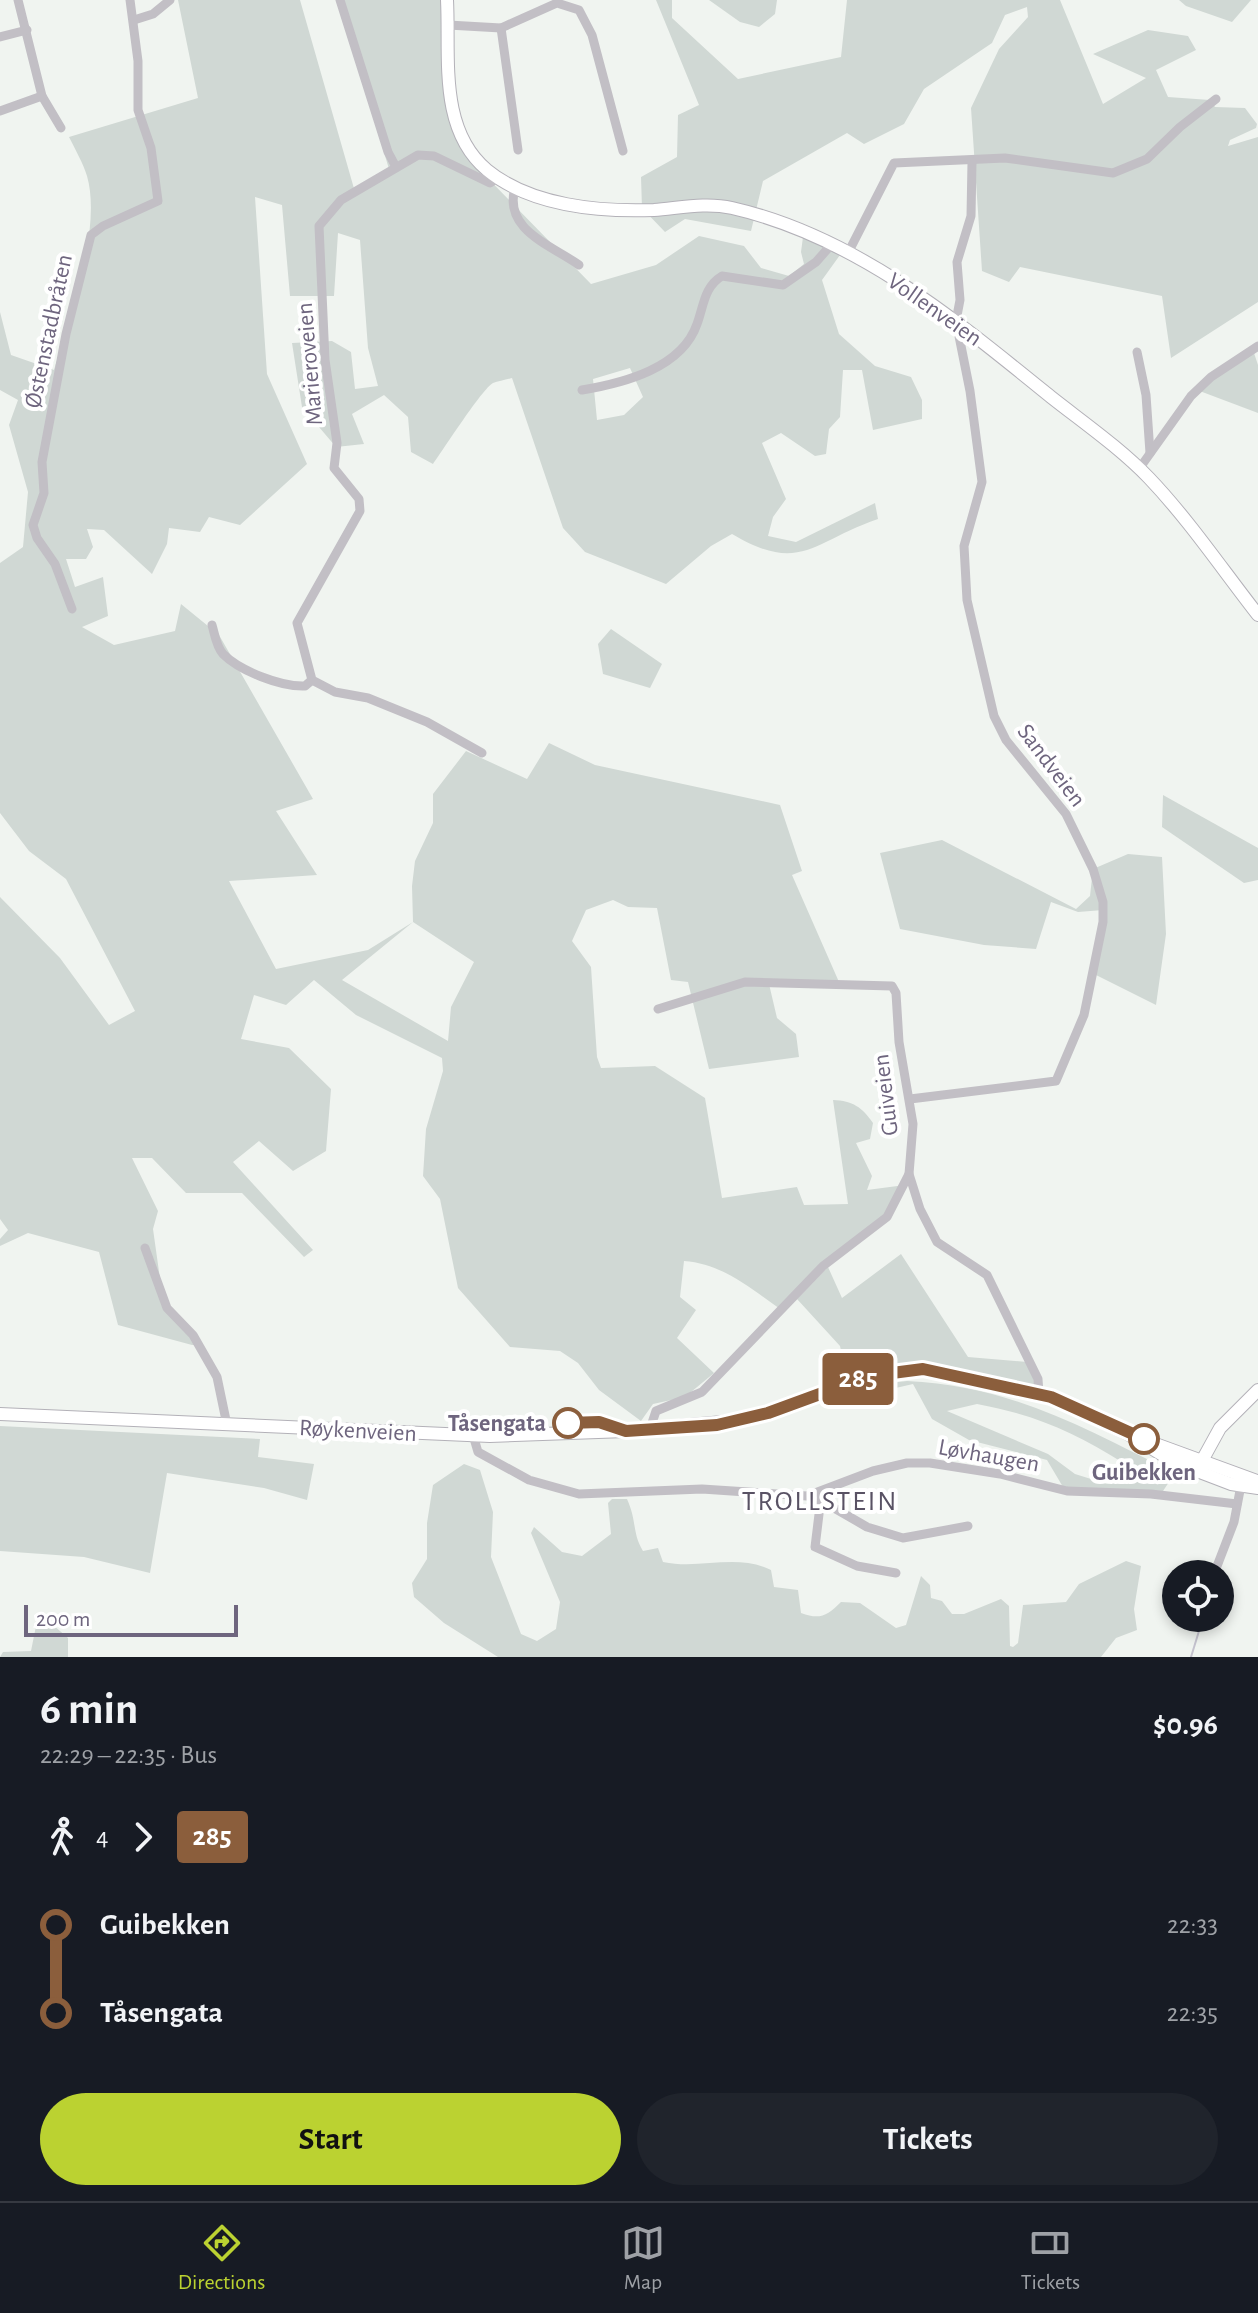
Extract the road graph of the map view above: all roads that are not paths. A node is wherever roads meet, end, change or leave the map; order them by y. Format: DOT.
graph roads {
  1 [pos="18,0"];
  2 [pos="130,0"];
  3 [pos="170,0"];
  4 [pos="340,0"];
  5 [pos="447,0"];
  6 [pos="569,2"];
  7 [pos="134,20"];
  8 [pos="448,25"];
  9 [pos="501,28"];
  10 [pos="27,30"];
  11 [pos="0,37"];
  12 [pos="42,96"];
  13 [pos="1216,99"];
  14 [pos="0,111"];
  15 [pos="61,128"];
  16 [pos="518,150"];
  17 [pos="623,151"];
  18 [pos="972,162"];
  19 [pos="396,167"];
  20 [pos="498,178"];
  21 [pos="515,188"];
  22 [pos="831,245"];
  23 [pos="848,253"];
  24 [pos="579,265"];
  25 [pos="956,321"];
  26 [pos="1258,346"];
  27 [pos="1137,352"];
  28 [pos="582,390"];
  29 [pos="1150,453"];
  30 [pos="1139,469"];
  31 [pos="72,609"];
  32 [pos="1258,615"];
  33 [pos="212,625"];
  34 [pos="312,680"];
  35 [pos="482,753"];
  36 [pos="658,1009"];
  37 [pos="910,1099"];
  38 [pos="909,1174"];
  39 [pos="145,1248"];
  40 [pos="1258,1390"];
  41 [pos="1039,1394"];
  42 [pos="0,1414"];
  43 [pos="227,1425"];
  44 [pos="650,1429"];
  45 [pos="473,1435"];
  46 [pos="1198,1467"];
  47 [pos="1242,1481"];
  48 [pos="1258,1481"];
  49 [pos="1258,1488"];
  50 [pos="821,1497"];
  51 [pos="1237,1504"];
  52 [pos="968,1526"];
  53 [pos="1219,1560"];
  54 [pos="896,1573"];
  1 -- 10 [label="street"];
  2 -- 7 [label="street, Østenstadbråten"];
  3 -- 7 [label="street"];
  4 -- 19 [label="street"];
  5 -- 8 [label="main road, Vollenveien"];
  6 -- 9 [label="street"];
  6 -- 17 [label="street"];
  7 -- 31 [label="street, Østenstadbråten"];
  8 -- 9 [label="street"];
  8 -- 20 [label="main road, Vollenveien"];
  9 -- 16 [label="street"];
  10 -- 11 [label="street"];
  10 -- 12 [label="street"];
  12 -- 14 [label="street"];
  12 -- 15 [label="street"];
  13 -- 18 [label="street"];
  18 -- 23 [label="street"];
  18 -- 25 [label="street"];
  19 -- 20 [label="street, Marieroveien"];
  19 -- 34 [label="street, Marieroveien"];
  20 -- 21 [label="main road, Vollenveien"];
  21 -- 22 [label="main road, Vollenveien"];
  21 -- 24 [label="street"];
  22 -- 23 [label="main road, Vollenveien"];
  22 -- 28 [label="street"];
  23 -- 25 [label="main road, Vollenveien"];
  25 -- 30 [label="main road, Vollenveien"];
  25 -- 37 [label="street, Sandveien"];
  26 -- 29 [label="street"];
  27 -- 29 [label="street"];
  29 -- 30 [label="street"];
  30 -- 32 [label="main road, Vollenveien"];
  33 -- 34 [label="street"];
  34 -- 35 [label="street"];
  36 -- 37 [label="street, Guiveien"];
  37 -- 38 [label="street, Guiveien"];
  38 -- 41 [label="street, Guiveien"];
  38 -- 44 [label="street"];
  39 -- 43 [label="street"];
  40 -- 46 [label="main road"];
  41 -- 44 [label="main road, Røykenveien"];
  41 -- 46 [label="main road, Røykenveien"];
  42 -- 43 [label="main road, Røykenveien"];
  43 -- 45 [label="main road, Røykenveien"];
  44 -- 45 [label="main road, Røykenveien"];
  45 -- 50 [label="street, Løvhaugen"];
  46 -- 47 [label="main road, Røykenveien"];
  47 -- 48 [label="main road, Røykenveien"];
  47 -- 49 [label="main road, Røykenveien"];
  47 -- 51 [label="street"];
  50 -- 51 [label="street, Løvhaugen"];
  50 -- 52 [label="street"];
  50 -- 54 [label="street"];
  51 -- 53 [label="street"];
}
